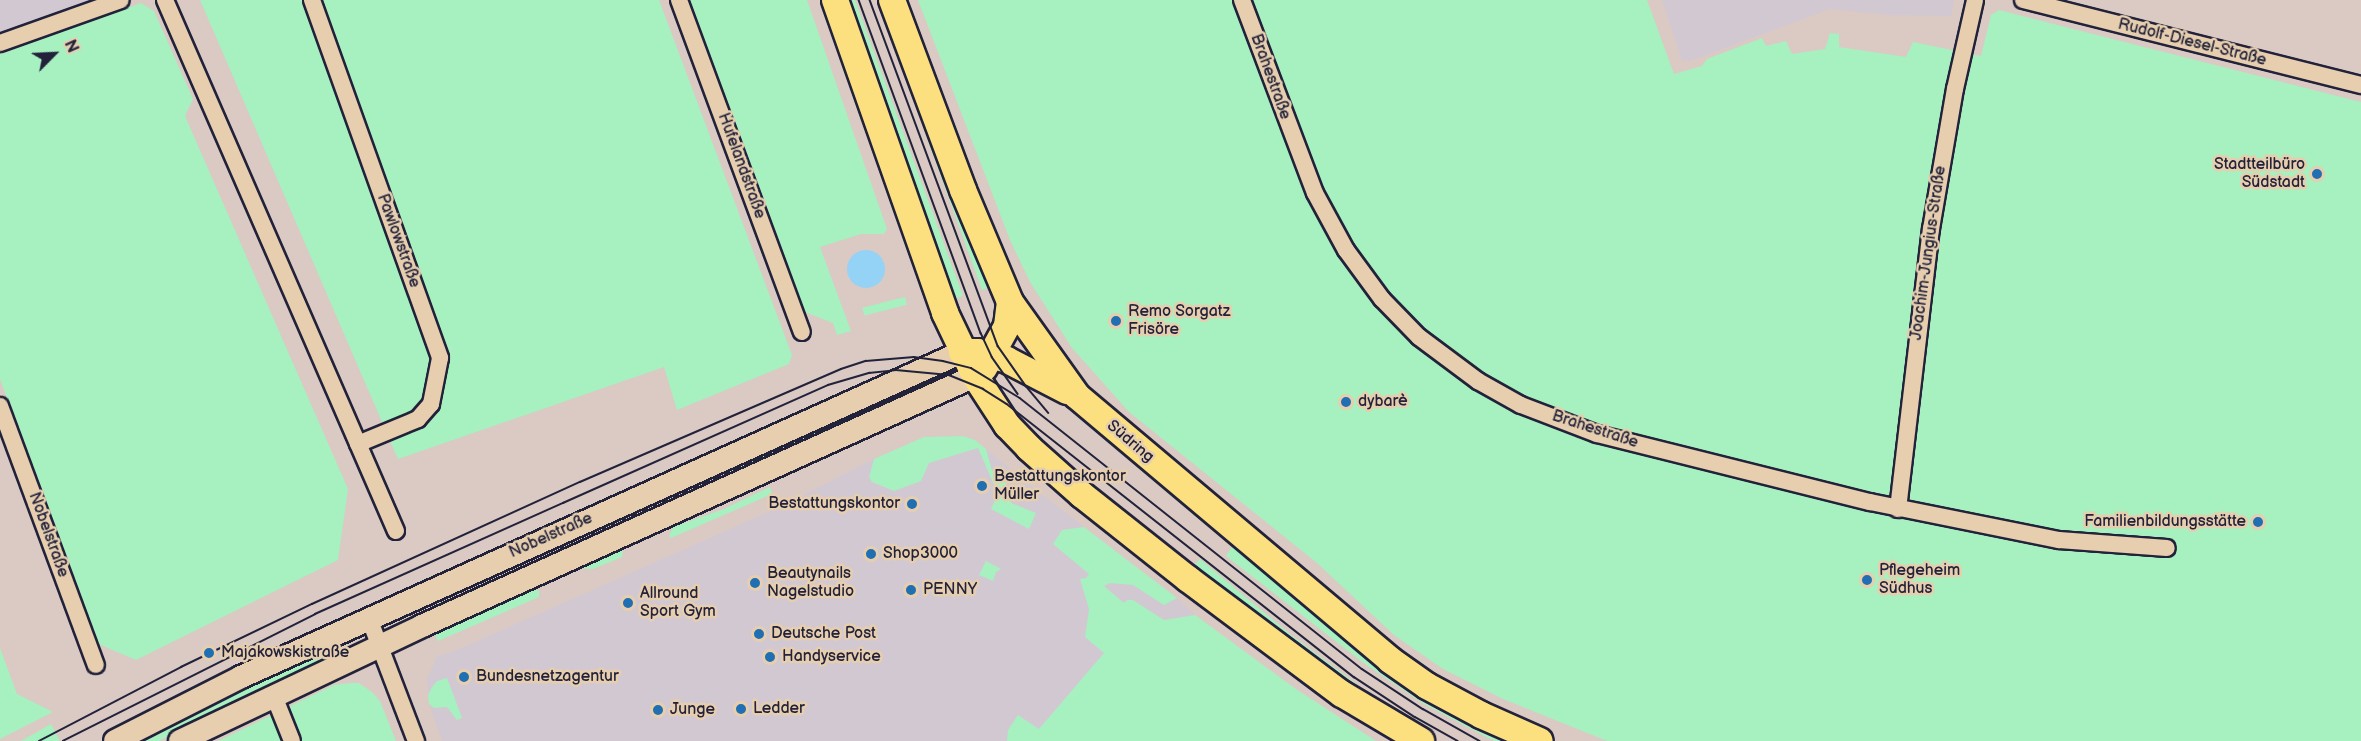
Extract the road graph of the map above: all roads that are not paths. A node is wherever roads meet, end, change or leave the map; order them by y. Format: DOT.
graph roads {
  1 [pos="121,0"];
  2 [pos="165,0"];
  3 [pos="312,0"];
  4 [pos="679,0"];
  5 [pos="835,0"];
  6 [pos="892,0"];
  7 [pos="1242,0"];
  8 [pos="1976,0"];
  9 [pos="2023,0"];
  10 [pos="0,43"];
  11 [pos="2361,85"];
  12 [pos="1010,302"];
  13 [pos="802,333"];
  14 [pos="962,352"];
  15 [pos="992,357"];
  16 [pos="975,376"];
  17 [pos="1077,396"];
  18 [pos="0,406"];
  19 [pos="358,444"];
  20 [pos="1898,509"];
  21 [pos="396,531"];
  22 [pos="2168,548"];
  23 [pos="369,618"];
  24 [pos="380,646"];
  25 [pos="96,665"];
  26 [pos="274,696"];
  27 [pos="115,741"];
  28 [pos="180,741"];
  29 [pos="292,741"];
  30 [pos="416,741"];
  31 [pos="1421,741"];
  32 [pos="1540,741"];
  1 -- 10 [label="street"];
  2 -- 19 [label="street"];
  3 -- 19 [label="street, Pawlowstraße"];
  4 -- 13 [label="street, Hufelandstraße"];
  5 -- 14 [label="main road"];
  6 -- 12 [label="main road, Südring"];
  7 -- 20 [label="street, Brahestraße"];
  8 -- 20 [label="street, Joachim-Jungius-Straße"];
  9 -- 11 [label="street, Rudolf-Diesel-Straße"];
  12 -- 15 [label="main road, Nobelstraße"];
  12 -- 17 [label="main road, Südring"];
  14 -- 15 [label="main road"];
  14 -- 16 [label="main road"];
  14 -- 23 [label="main road, Nobelstraße"];
  15 -- 16 [label="main road, Nobelstraße"];
  15 -- 17 [label="main road"];
  16 -- 24 [label="main road, Nobelstraße"];
  16 -- 31 [label="main road"];
  17 -- 32 [label="main road, Südring"];
  18 -- 25 [label="street, Nobelstraße"];
  19 -- 21 [label="street"];
  20 -- 22 [label="street, Brahestraße"];
  23 -- 24 [label="street"];
  23 -- 27 [label="main road, Nobelstraße"];
  24 -- 26 [label="main road, Nobelstraße"];
  24 -- 30 [label="street"];
  26 -- 28 [label="main road, Nobelstraße"];
  26 -- 29 [label="street"];
}
